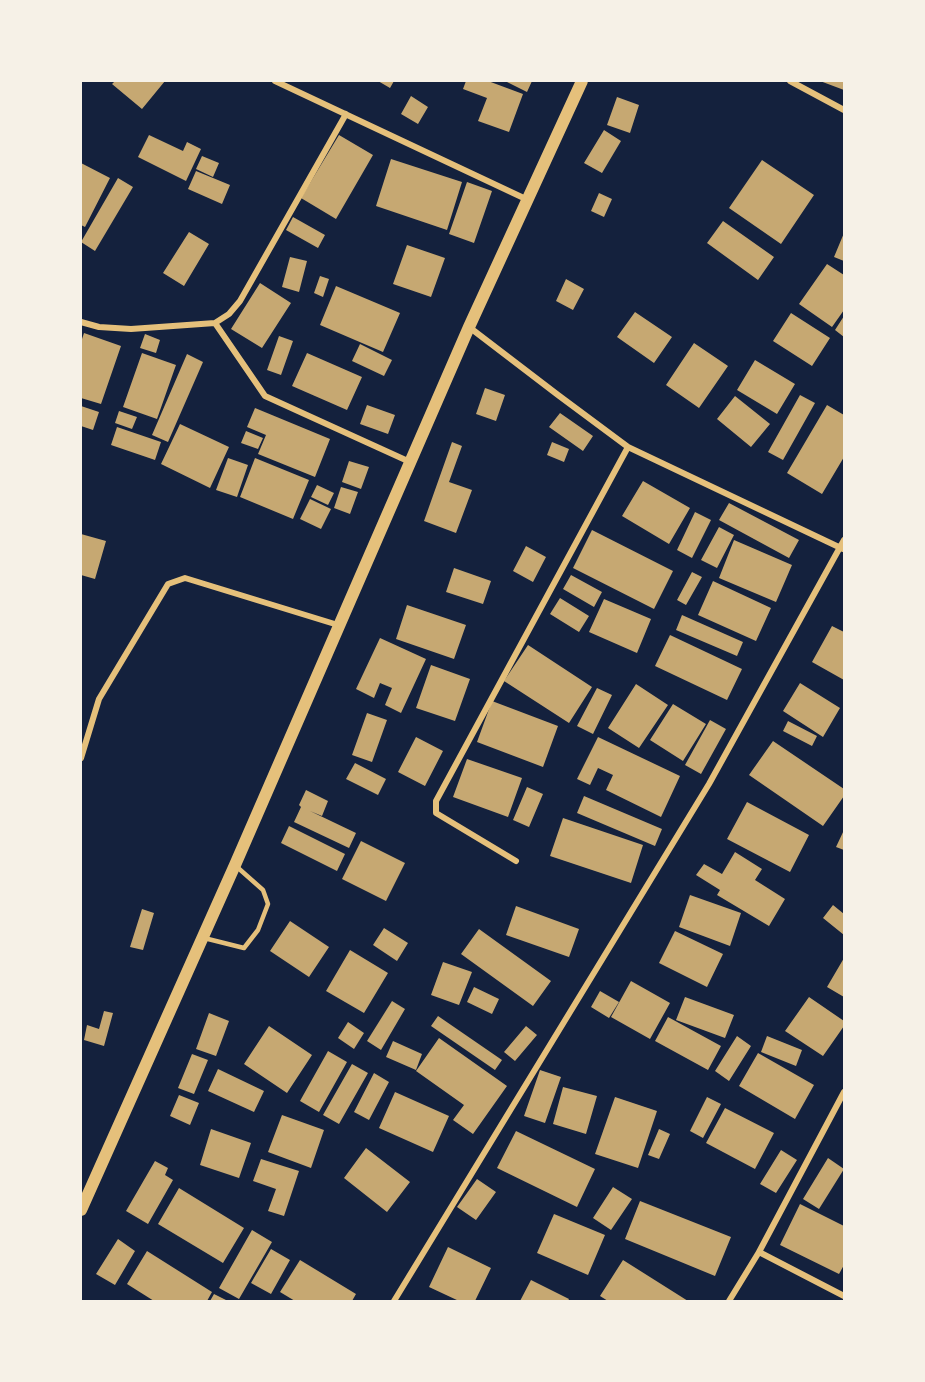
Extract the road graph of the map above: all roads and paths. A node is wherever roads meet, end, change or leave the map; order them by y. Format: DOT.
graph roads {
  1 [pos="275,81"];
  2 [pos="582,81"];
  3 [pos="790,81"];
  4 [pos="844,110"];
  5 [pos="346,114"];
  6 [pos="528,200"];
  7 [pos="81,322"];
  8 [pos="214,323"];
  9 [pos="470,327"];
  10 [pos="628,447"];
  11 [pos="410,462"];
  12 [pos="844,540"];
  13 [pos="842,549"];
  14 [pos="338,625"];
  15 [pos="81,759"];
  16 [pos="516,861"];
  17 [pos="235,865"];
  18 [pos="203,937"];
  19 [pos="844,1092"];
  20 [pos="81,1210"];
  21 [pos="759,1252"];
  22 [pos="844,1296"];
  23 [pos="394,1301"];
  24 [pos="729,1301"];
  1 -- 5 [label="street"];
  2 -- 6 [label="main road"];
  3 -- 4 [label="street"];
  5 -- 6 [label="street"];
  5 -- 8 [label="street"];
  6 -- 9 [label="main road"];
  7 -- 8 [label="street"];
  8 -- 11 [label="street"];
  9 -- 10 [label="street"];
  9 -- 11 [label="main road"];
  10 -- 13 [label="street"];
  10 -- 16 [label="street"];
  11 -- 14 [label="main road"];
  12 -- 13 [label="street"];
  13 -- 23 [label="street"];
  14 -- 15 [label="street"];
  14 -- 17 [label="main road"];
  17 -- 18 [label="main road"];
  17 -- 18 [label="lane"];
  18 -- 20 [label="main road"];
  19 -- 21 [label="street"];
  21 -- 22 [label="street"];
  21 -- 24 [label="street"];
}
